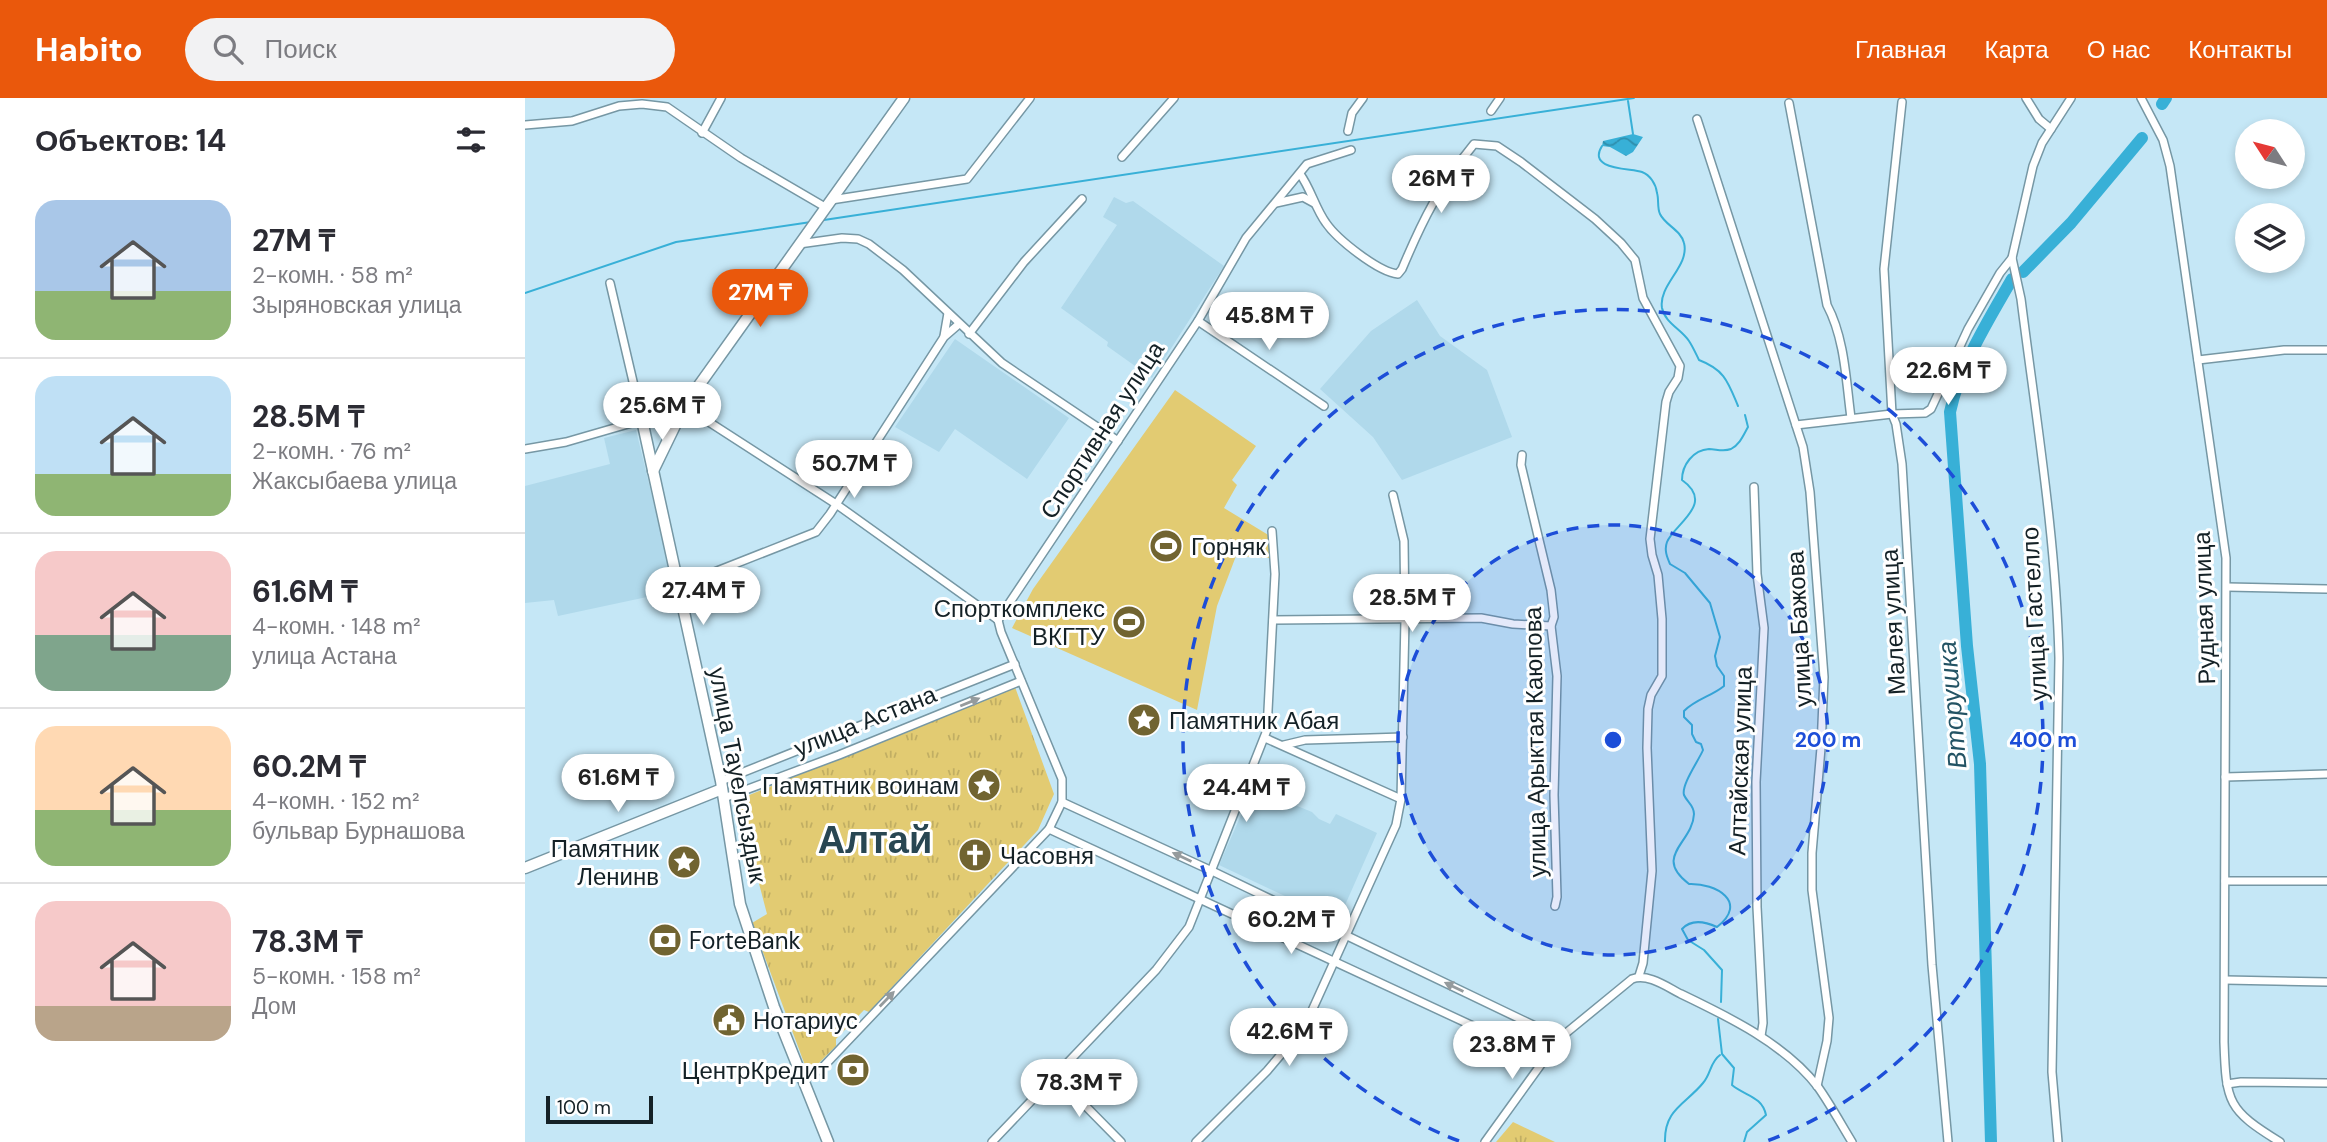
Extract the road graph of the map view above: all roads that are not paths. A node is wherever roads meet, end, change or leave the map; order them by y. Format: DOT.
graph roads {
  1 [pos="721,98"];
  2 [pos="904,98"];
  3 [pos="1030,98"];
  4 [pos="1174,98"];
  5 [pos="1363,98"];
  6 [pos="1500,98"];
  7 [pos="2026,98"];
  8 [pos="2071,98"];
  9 [pos="2141,98"];
  10 [pos="1902,102"];
  11 [pos="1789,103"];
  12 [pos="1490,111"];
  13 [pos="1697,118"];
  14 [pos="525,125"];
  15 [pos="2051,129"];
  16 [pos="1348,131"];
  17 [pos="702,133"];
  18 [pos="1352,150"];
  19 [pos="1122,157"];
  20 [pos="1300,174"];
  21 [pos="1082,199"];
  22 [pos="1315,203"];
  23 [pos="827,204"];
  24 [pos="1274,205"];
  25 [pos="799,244"];
  26 [pos="2012,258"];
  27 [pos="610,283"];
  28 [pos="948,313"];
  29 [pos="1198,321"];
  30 [pos="959,324"];
  31 [pos="969,334"];
  32 [pos="944,337"];
  33 [pos="2327,350"];
  34 [pos="2198,360"];
  35 [pos="688,402"];
  36 [pos="1324,406"];
  37 [pos="1892,414"];
  38 [pos="1851,418"];
  39 [pos="642,420"];
  40 [pos="1796,425"];
  41 [pos="1118,441"];
  42 [pos="525,449"];
  43 [pos="1522,455"];
  44 [pos="653,471"];
  45 [pos="1754,487"];
  46 [pos="1393,495"];
  47 [pos="836,504"];
  48 [pos="1272,531"];
  49 [pos="678,586"];
  50 [pos="2227,587"];
  51 [pos="2327,589"];
  52 [pos="999,620"];
  53 [pos="1273,620"];
  54 [pos="1405,620"];
  55 [pos="1551,626"];
  56 [pos="1015,664"];
  57 [pos="1021,681"];
  58 [pos="1402,737"];
  59 [pos="1265,738"];
  60 [pos="1284,745"];
  61 [pos="2327,774"];
  62 [pos="2225,777"];
  63 [pos="722,789"];
  64 [pos="1401,799"];
  65 [pos="1062,802"];
  66 [pos="1049,829"];
  67 [pos="525,868"];
  68 [pos="1212,871"];
  69 [pos="2225,880"];
  70 [pos="2327,881"];
  71 [pos="1200,900"];
  72 [pos="1555,906"];
  73 [pos="1346,935"];
  74 [pos="1335,961"];
  75 [pos="1639,976"];
  76 [pos="2225,981"];
  77 [pos="2327,982"];
  78 [pos="1761,1036"];
  79 [pos="1560,1038"];
  80 [pos="1544,1059"];
  81 [pos="1056,1076"];
  82 [pos="803,1080"];
  83 [pos="2327,1083"];
  84 [pos="2227,1084"];
  85 [pos="1817,1086"];
  86 [pos="828,1142"];
  87 [pos="992,1142"];
  88 [pos="1121,1142"];
  89 [pos="1196,1142"];
  90 [pos="1485,1142"];
  91 [pos="1852,1142"];
  92 [pos="1948,1142"];
  93 [pos="2058,1142"];
  94 [pos="2280,1142"];
  1 -- 17 [label="street"];
  2 -- 23 [label="street"];
  3 -- 23 [label="street"];
  4 -- 19 [label="street"];
  5 -- 16 [label="street"];
  6 -- 12 [label="street"];
  7 -- 15 [label="street"];
  8 -- 15 [label="street, улица Гастелло"];
  9 -- 34 [label="street, Рудная улица"];
  10 -- 37 [label="street, Малея улица"];
  11 -- 38 [label="street"];
  13 -- 40 [label="street, улица Бажова"];
  14 -- 17 [label="street"];
  15 -- 26 [label="street, улица Гастелло"];
  17 -- 23 [label="street"];
  18 -- 20 [label="street, Спортивная улица"];
  20 -- 22 [label="street"];
  20 -- 24 [label="street, Спортивная улица"];
  21 -- 31 [label="street"];
  22 -- 24 [label="street"];
  22 -- 75 [label="street"];
  23 -- 25 [label="street"];
  24 -- 29 [label="street, Спортивная улица"];
  25 -- 28 [label="street"];
  25 -- 35 [label="street"];
  26 -- 37 [label="street"];
  26 -- 93 [label="street, улица Гастелло"];
  27 -- 39 [label="street, улица Тауелсыздык"];
  28 -- 30 [label="street"];
  28 -- 32 [label="street"];
  29 -- 36 [label="street"];
  29 -- 41 [label="street, Спортивная улица"];
  30 -- 31 [label="street"];
  30 -- 32 [label="street"];
  31 -- 41 [label="street"];
  32 -- 47 [label="street"];
  33 -- 34 [label="street"];
  34 -- 50 [label="street, Рудная улица"];
  35 -- 39 [label="street"];
  35 -- 44 [label="street"];
  35 -- 47 [label="street"];
  37 -- 38 [label="street"];
  37 -- 92 [label="street, Малея улица"];
  38 -- 40 [label="street"];
  39 -- 42 [label="street"];
  39 -- 44 [label="street, улица Тауелсыздык"];
  40 -- 85 [label="street, улица Бажова"];
  41 -- 52 [label="street, Спортивная улица"];
  43 -- 55 [label="street, улица Арыктая Каюпова"];
  44 -- 49 [label="street, улица Тауелсыздык"];
  45 -- 78 [label="street, Алтайская улица"];
  46 -- 54 [label="street"];
  47 -- 49 [label="street"];
  47 -- 52 [label="street"];
  48 -- 53 [label="street"];
  49 -- 63 [label="street, улица Тауелсыздык"];
  50 -- 51 [label="street"];
  50 -- 62 [label="street, Рудная улица"];
  52 -- 56 [label="street"];
  53 -- 54 [label="street"];
  53 -- 59 [label="street"];
  54 -- 55 [label="street"];
  54 -- 58 [label="street"];
  55 -- 72 [label="street, улица Арыктая Каюпова"];
  56 -- 57 [label="street"];
  56 -- 63 [label="street, улица Астана"];
  63 -- 57 [label="street, улица Астана, one-way"];
  57 -- 65 [label="street"];
  58 -- 60 [label="street"];
  58 -- 64 [label="street"];
  59 -- 60 [label="street"];
  59 -- 68 [label="street"];
  60 -- 64 [label="street"];
  61 -- 62 [label="street"];
  62 -- 69 [label="street, Рудная улица"];
  63 -- 67 [label="street, улица Астана"];
  63 -- 82 [label="street, улица Тауелсыздык"];
  64 -- 73 [label="street"];
  65 -- 66 [label="street"];
  68 -- 65 [label="street, one-way"];
  66 -- 71 [label="street"];
  82 -- 66 [label="street, one-way"];
  68 -- 71 [label="street"];
  68 -- 73 [label="street"];
  69 -- 70 [label="street"];
  69 -- 76 [label="street, Рудная улица"];
  71 -- 74 [label="street"];
  71 -- 81 [label="street"];
  73 -- 74 [label="street"];
  79 -- 73 [label="street, one-way"];
  74 -- 80 [label="street"];
  74 -- 89 [label="street"];
  75 -- 78 [label="street"];
  75 -- 79 [label="street"];
  76 -- 77 [label="street"];
  76 -- 84 [label="street, Рудная улица"];
  78 -- 85 [label="street"];
  79 -- 80 [label="street"];
  80 -- 90 [label="street"];
  81 -- 87 [label="street"];
  81 -- 88 [label="street"];
  82 -- 86 [label="street, улица Тауелсыздык"];
  83 -- 84 [label="street"];
  84 -- 94 [label="street"];
  85 -- 91 [label="street"];
}
